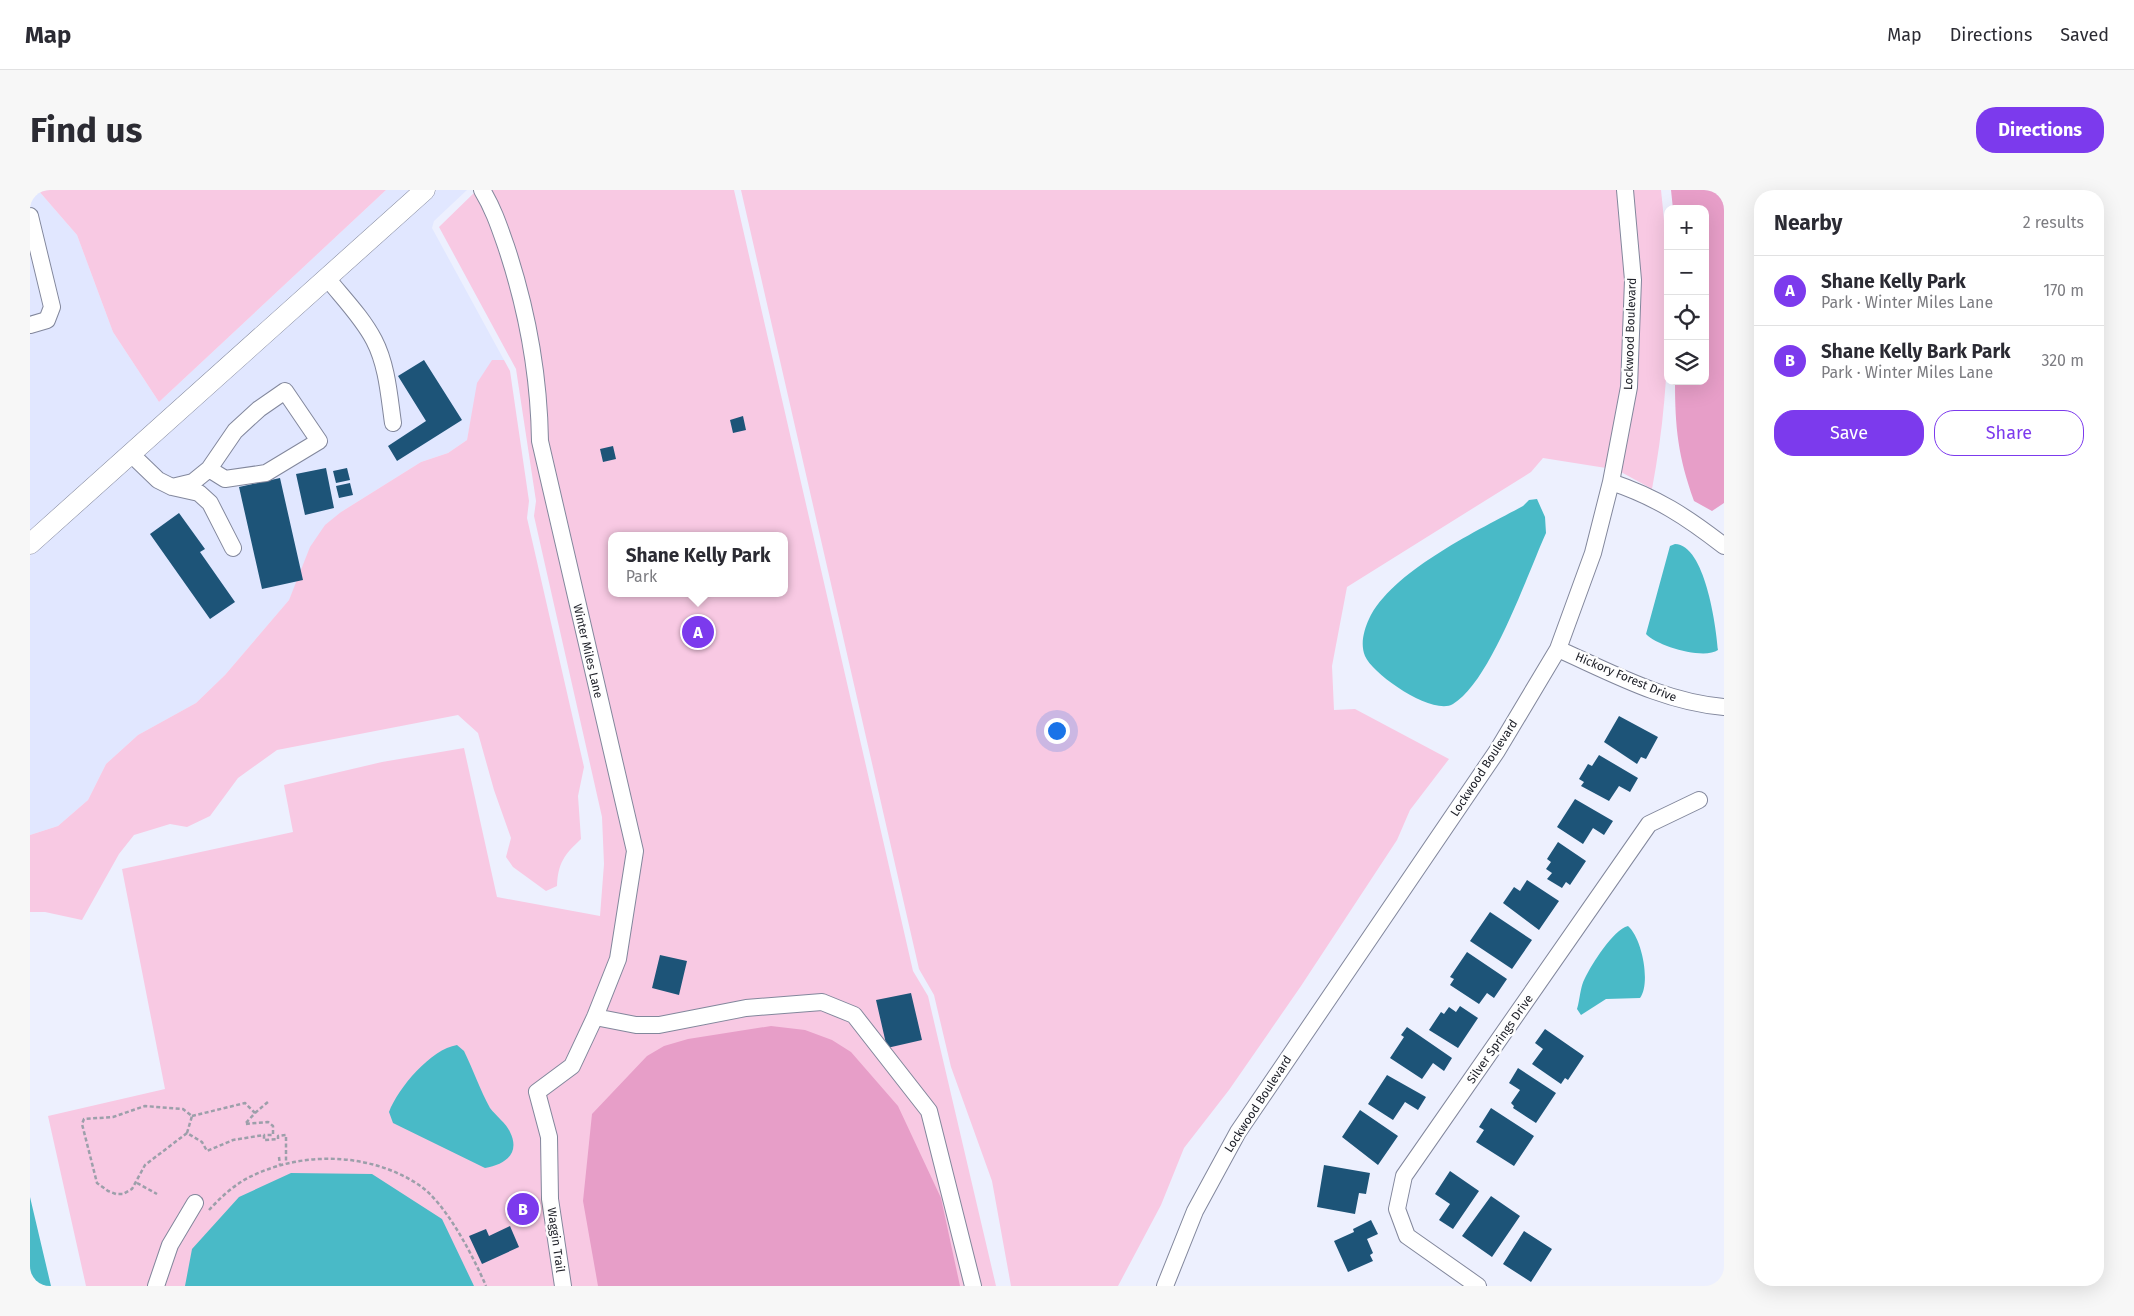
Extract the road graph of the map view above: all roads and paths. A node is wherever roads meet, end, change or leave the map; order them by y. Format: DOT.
graph roads {
  1 [pos="425,190"];
  2 [pos="482,190"];
  3 [pos="1625,190"];
  4 [pos="30,216"];
  5 [pos="327,278"];
  6 [pos="30,325"];
  7 [pos="393,423"];
  8 [pos="131,454"];
  9 [pos="209,468"];
  10 [pos="1611,482"];
  11 [pos="172,487"];
  12 [pos="30,544"];
  13 [pos="1724,546"];
  14 [pos="233,548"];
  15 [pos="1558,648"];
  16 [pos="1724,707"];
  17 [pos="1699,800"];
  18 [pos="595,1017"];
  19 [pos="537,1092"];
  20 [pos="269,1101"];
  21 [pos="255,1113"];
  22 [pos="192,1116"];
  23 [pos="187,1133"];
  24 [pos="264,1135"];
  25 [pos="279,1157"];
  26 [pos="286,1163"];
  27 [pos="280,1165"];
  28 [pos="136,1183"];
  29 [pos="157,1194"];
  30 [pos="201,1207"];
  31 [pos="563,1283"];
  32 [pos="156,1286"];
  33 [pos="486,1286"];
  34 [pos="973,1286"];
  35 [pos="1165,1286"];
  36 [pos="1478,1286"];
  1 -- 5 [label="main road"];
  2 -- 18 [label="street, Winter Miles Lane"];
  3 -- 10 [label="street, Lockwood Boulevard"];
  4 -- 6 [label="street"];
  5 -- 7 [label="street"];
  5 -- 8 [label="main road"];
  8 -- 11 [label="street"];
  8 -- 12 [label="main road"];
  9 -- 9 [label="street"];
  9 -- 11 [label="street"];
  10 -- 13 [label="street"];
  10 -- 15 [label="street, Lockwood Boulevard"];
  11 -- 14 [label="street"];
  15 -- 16 [label="street, Hickory Forest Drive"];
  15 -- 35 [label="street, Lockwood Boulevard"];
  17 -- 36 [label="street, Silver Springs Drive"];
  18 -- 19 [label="street, Winter Miles Lane"];
  18 -- 34 [label="street"];
  19 -- 31 [label="street, Waggin Trail"];
  20 -- 21 [label="path"];
  21 -- 22 [label="path"];
  21 -- 24 [label="path"];
  22 -- 23 [label="path"];
  22 -- 28 [label="path"];
  23 -- 24 [label="path"];
  23 -- 28 [label="path"];
  24 -- 26 [label="path"];
  25 -- 27 [label="path"];
  26 -- 27 [label="path"];
  26 -- 33 [label="path"];
  27 -- 30 [label="path"];
  28 -- 29 [label="path"];
  30 -- 32 [label="street"];
}
